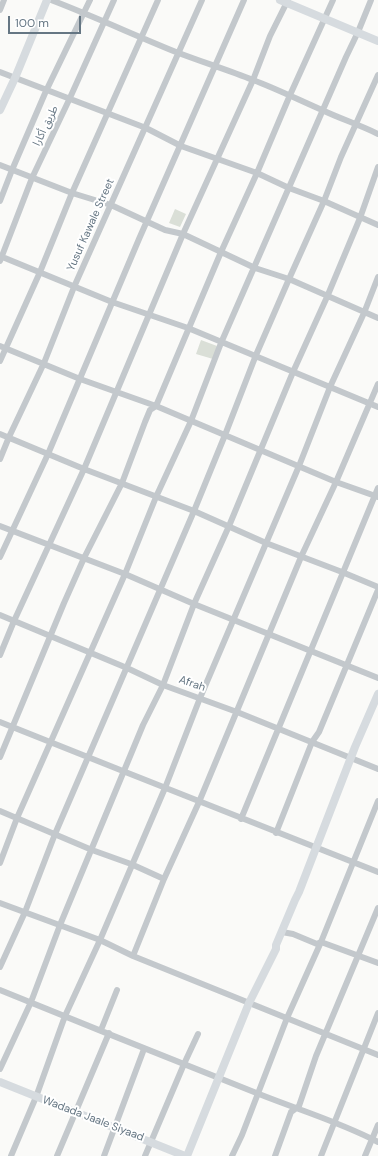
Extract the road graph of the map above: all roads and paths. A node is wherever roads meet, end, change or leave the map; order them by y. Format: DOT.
graph roads {
  1 [pos="4,0"];
  2 [pos="46,0"];
  3 [pos="51,0"];
  4 [pos="90,0"];
  5 [pos="114,0"];
  6 [pos="158,0"];
  7 [pos="202,0"];
  8 [pos="244,0"];
  9 [pos="333,0"];
  10 [pos="371,0"];
  11 [pos="285,1"];
  12 [pos="0,10"];
  13 [pos="85,13"];
  14 [pos="325,19"];
  15 [pos="104,22"];
  16 [pos="358,32"];
  17 [pos="141,38"];
  18 [pos="378,41"];
  19 [pos="178,53"];
  20 [pos="215,66"];
  21 [pos="0,72"];
  22 [pos="378,75"];
  23 [pos="15,78"];
  24 [pos="253,80"];
  25 [pos="46,91"];
  26 [pos="290,95"];
  27 [pos="70,100"];
  28 [pos="0,110"];
  29 [pos="323,111"];
  30 [pos="108,114"];
  31 [pos="357,124"];
  32 [pos="146,128"];
  33 [pos="378,134"];
  34 [pos="181,146"];
  35 [pos="217,159"];
  36 [pos="0,165"];
  37 [pos="378,167"];
  38 [pos="12,170"];
  39 [pos="257,173"];
  40 [pos="32,178"];
  41 [pos="289,188"];
  42 [pos="72,193"];
  43 [pos="0,201"];
  44 [pos="324,201"];
  45 [pos="111,205"];
  46 [pos="360,218"];
  47 [pos="148,221"];
  48 [pos="378,225"];
  49 [pos="183,234"];
  50 [pos="221,252"];
  51 [pos="1,258"];
  52 [pos="254,268"];
  53 [pos="40,272"];
  54 [pos="378,277"];
  55 [pos="288,279"];
  56 [pos="74,286"];
  57 [pos="327,297"];
  58 [pos="112,302"];
  59 [pos="364,313"];
  60 [pos="150,315"];
  61 [pos="378,318"];
  62 [pos="188,328"];
  63 [pos="221,342"];
  64 [pos="3,347"];
  65 [pos="256,355"];
  66 [pos="0,361"];
  67 [pos="44,363"];
  68 [pos="293,372"];
  69 [pos="80,379"];
  70 [pos="378,384"];
  71 [pos="330,387"];
  72 [pos="118,391"];
  73 [pos="370,403"];
  74 [pos="156,406"];
  75 [pos="378,407"];
  76 [pos="191,421"];
  77 [pos="0,434"];
  78 [pos="225,435"];
  79 [pos="9,437"];
  80 [pos="261,449"];
  81 [pos="48,454"];
  82 [pos="0,459"];
  83 [pos="299,466"];
  84 [pos="84,469"];
  85 [pos="336,482"];
  86 [pos="122,483"];
  87 [pos="378,488"];
  88 [pos="376,496"];
  89 [pos="156,497"];
  90 [pos="194,512"];
  91 [pos="0,526"];
  92 [pos="229,526"];
  93 [pos="11,531"];
  94 [pos="266,543"];
  95 [pos="49,544"];
  96 [pos="0,557"];
  97 [pos="301,557"];
  98 [pos="84,558"];
  99 [pos="342,572"];
  100 [pos="125,574"];
  101 [pos="160,589"];
  102 [pos="378,589"];
  103 [pos="194,604"];
  104 [pos="0,615"];
  105 [pos="233,620"];
  106 [pos="14,621"];
  107 [pos="269,634"];
  108 [pos="51,636"];
  109 [pos="310,650"];
  110 [pos="90,653"];
  111 [pos="0,655"];
  112 [pos="347,665"];
  113 [pos="127,668"];
  114 [pos="378,678"];
  115 [pos="163,685"];
  116 [pos="378,694"];
  117 [pos="200,698"];
  118 [pos="237,712"];
  119 [pos="0,722"];
  120 [pos="13,727"];
  121 [pos="278,729"];
  122 [pos="52,742"];
  123 [pos="312,742"];
  124 [pos="0,757"];
  125 [pos="88,758"];
  126 [pos="351,758"];
  127 [pos="378,769"];
  128 [pos="125,771"];
  129 [pos="165,788"];
  130 [pos="378,801"];
  131 [pos="199,802"];
  132 [pos="0,811"];
  133 [pos="17,818"];
  134 [pos="241,819"];
  135 [pos="276,833"];
  136 [pos="55,834"];
  137 [pos="316,848"];
  138 [pos="92,850"];
  139 [pos="0,863"];
  140 [pos="353,863"];
  141 [pos="131,864"];
  142 [pos="378,872"];
  143 [pos="164,879"];
  144 [pos="0,903"];
  145 [pos="378,908"];
  146 [pos="25,912"];
  147 [pos="60,925"];
  148 [pos="282,932"];
  149 [pos="100,940"];
  150 [pos="321,942"];
  151 [pos="133,956"];
  152 [pos="358,956"];
  153 [pos="378,963"];
  154 [pos="0,967"];
  155 [pos="0,990"];
  156 [pos="117,990"];
  157 [pos="31,1002"];
  158 [pos="250,1003"];
  159 [pos="378,1013"];
  160 [pos="66,1016"];
  161 [pos="287,1018"];
  162 [pos="102,1030"];
  163 [pos="109,1033"];
  164 [pos="198,1034"];
  165 [pos="326,1034"];
  166 [pos="144,1049"];
  167 [pos="364,1050"];
  168 [pos="378,1055"];
  169 [pos="184,1064"];
  170 [pos="0,1069"];
  171 [pos="220,1078"];
  172 [pos="0,1082"];
  173 [pos="258,1094"];
  174 [pos="36,1096"];
  175 [pos="296,1109"];
  176 [pos="75,1112"];
  177 [pos="334,1123"];
  178 [pos="378,1125"];
  179 [pos="114,1127"];
  180 [pos="375,1140"];
  181 [pos="151,1142"];
  182 [pos="12,1156"];
  183 [pos="57,1156"];
  184 [pos="104,1156"];
  185 [pos="145,1156"];
  186 [pos="186,1156"];
  187 [pos="232,1156"];
  188 [pos="275,1156"];
  189 [pos="321,1156"];
  190 [pos="365,1156"];
  1 -- 12 [label="street"];
  2 -- 23 [label="street"];
  3 -- 13 [label="street"];
  4 -- 13 [label="street"];
  5 -- 15 [label="street, طريق أكارا"];
  6 -- 17 [label="street"];
  7 -- 19 [label="street, Yusuf Kawale Street"];
  8 -- 20 [label="street"];
  9 -- 14 [label="street"];
  10 -- 16 [label="street"];
  11 -- 14 [label="street"];
  11 -- 24 [label="street"];
  13 -- 15 [label="street"];
  13 -- 25 [label="street"];
  14 -- 16 [label="street"];
  14 -- 26 [label="street"];
  15 -- 17 [label="street"];
  15 -- 27 [label="street, طريق أكارا"];
  16 -- 18 [label="street"];
  16 -- 29 [label="street"];
  17 -- 19 [label="street"];
  17 -- 30 [label="street"];
  19 -- 20 [label="street"];
  19 -- 32 [label="street, Yusuf Kawale Street"];
  20 -- 24 [label="street"];
  20 -- 34 [label="street"];
  21 -- 23 [label="street"];
  22 -- 31 [label="street"];
  23 -- 25 [label="street"];
  23 -- 28 [label="street"];
  24 -- 26 [label="street"];
  24 -- 35 [label="street"];
  25 -- 27 [label="street"];
  25 -- 38 [label="street"];
  26 -- 29 [label="street"];
  26 -- 39 [label="street"];
  27 -- 30 [label="street"];
  27 -- 40 [label="street, طريق أكارا"];
  29 -- 31 [label="street"];
  29 -- 41 [label="street"];
  30 -- 32 [label="street"];
  30 -- 42 [label="street"];
  31 -- 33 [label="street"];
  31 -- 44 [label="street"];
  32 -- 34 [label="street"];
  32 -- 45 [label="street, Yusuf Kawale Street"];
  34 -- 35 [label="street"];
  34 -- 47 [label="street"];
  35 -- 39 [label="street"];
  35 -- 49 [label="street"];
  36 -- 38 [label="street"];
  37 -- 46 [label="street"];
  38 -- 40 [label="street"];
  38 -- 43 [label="street"];
  39 -- 41 [label="street"];
  39 -- 50 [label="street"];
  40 -- 42 [label="street"];
  40 -- 51 [label="street, طريق أكارا"];
  41 -- 44 [label="street"];
  41 -- 52 [label="street"];
  42 -- 45 [label="street"];
  42 -- 53 [label="street"];
  44 -- 46 [label="street"];
  44 -- 55 [label="street"];
  45 -- 47 [label="street"];
  45 -- 56 [label="street, Yusuf Kawale Street"];
  46 -- 48 [label="street"];
  46 -- 57 [label="street"];
  47 -- 49 [label="street"];
  47 -- 58 [label="street"];
  49 -- 50 [label="street"];
  49 -- 60 [label="street"];
  50 -- 52 [label="street"];
  50 -- 62 [label="street"];
  51 -- 53 [label="street"];
  52 -- 55 [label="street"];
  52 -- 63 [label="street"];
  53 -- 56 [label="street"];
  53 -- 64 [label="street"];
  54 -- 59 [label="street"];
  55 -- 57 [label="street"];
  55 -- 65 [label="street"];
  56 -- 58 [label="street"];
  56 -- 67 [label="street, Yusuf Kawale Street"];
  57 -- 59 [label="street"];
  57 -- 68 [label="street"];
  58 -- 60 [label="street"];
  58 -- 69 [label="street"];
  59 -- 61 [label="street"];
  59 -- 71 [label="street"];
  60 -- 62 [label="street"];
  60 -- 72 [label="street"];
  62 -- 63 [label="street"];
  62 -- 74 [label="street"];
  63 -- 65 [label="street"];
  63 -- 76 [label="street"];
  64 -- 66 [label="street"];
  64 -- 67 [label="street"];
  65 -- 68 [label="street"];
  65 -- 78 [label="street"];
  67 -- 69 [label="street"];
  67 -- 79 [label="street, Yusuf Kawale Street"];
  68 -- 71 [label="street"];
  68 -- 80 [label="street"];
  69 -- 72 [label="street"];
  69 -- 81 [label="street"];
  70 -- 73 [label="street"];
  71 -- 73 [label="street"];
  71 -- 83 [label="street"];
  72 -- 74 [label="street"];
  72 -- 84 [label="street"];
  73 -- 75 [label="street"];
  73 -- 85 [label="street"];
  74 -- 76 [label="street"];
  74 -- 86 [label="street"];
  76 -- 78 [label="street"];
  76 -- 89 [label="street"];
  77 -- 79 [label="street"];
  78 -- 80 [label="street"];
  78 -- 90 [label="street"];
  79 -- 81 [label="street"];
  79 -- 82 [label="street, Yusuf Kawale Street"];
  80 -- 83 [label="street"];
  80 -- 92 [label="street"];
  81 -- 84 [label="street"];
  81 -- 93 [label="street"];
  83 -- 85 [label="street"];
  83 -- 94 [label="street"];
  84 -- 86 [label="street"];
  84 -- 95 [label="street"];
  85 -- 88 [label="street"];
  85 -- 97 [label="street"];
  86 -- 89 [label="street"];
  86 -- 98 [label="street"];
  87 -- 88 [label="street"];
  88 -- 99 [label="street"];
  89 -- 90 [label="street"];
  89 -- 100 [label="street"];
  90 -- 92 [label="street"];
  90 -- 101 [label="street"];
  91 -- 93 [label="street"];
  92 -- 94 [label="street"];
  92 -- 103 [label="street"];
  93 -- 95 [label="street"];
  93 -- 96 [label="street"];
  94 -- 97 [label="street"];
  94 -- 105 [label="street"];
  95 -- 98 [label="street"];
  95 -- 106 [label="street"];
  97 -- 99 [label="street"];
  97 -- 107 [label="street"];
  98 -- 100 [label="street"];
  98 -- 108 [label="street"];
  99 -- 102 [label="street"];
  99 -- 109 [label="street"];
  100 -- 101 [label="street"];
  100 -- 110 [label="street"];
  101 -- 103 [label="street"];
  101 -- 113 [label="street"];
  102 -- 112 [label="street"];
  103 -- 105 [label="street"];
  103 -- 115 [label="street"];
  104 -- 106 [label="street, Afrah"];
  105 -- 107 [label="street"];
  105 -- 117 [label="street"];
  106 -- 108 [label="street, Afrah"];
  106 -- 111 [label="street"];
  107 -- 109 [label="street"];
  107 -- 118 [label="street"];
  108 -- 110 [label="street, Afrah"];
  108 -- 120 [label="street"];
  109 -- 112 [label="street"];
  109 -- 121 [label="street"];
  110 -- 113 [label="street, Afrah"];
  110 -- 122 [label="street"];
  112 -- 114 [label="street"];
  112 -- 123 [label="street"];
  113 -- 115 [label="street, Afrah"];
  113 -- 125 [label="street"];
  115 -- 117 [label="street, Afrah"];
  115 -- 128 [label="street"];
  116 -- 126 [label="street"];
  117 -- 118 [label="street, Afrah"];
  117 -- 129 [label="street"];
  118 -- 121 [label="street, Afrah"];
  118 -- 131 [label="street"];
  119 -- 120 [label="street"];
  120 -- 122 [label="street"];
  120 -- 124 [label="street"];
  121 -- 123 [label="street, Afrah"];
  121 -- 134 [label="street"];
  122 -- 125 [label="street"];
  122 -- 133 [label="street"];
  123 -- 126 [label="street, Afrah"];
  123 -- 135 [label="street"];
  125 -- 128 [label="street"];
  125 -- 136 [label="street"];
  126 -- 127 [label="street, Afrah"];
  126 -- 137 [label="street"];
  128 -- 129 [label="street"];
  128 -- 138 [label="street"];
  129 -- 131 [label="street"];
  129 -- 141 [label="street"];
  130 -- 140 [label="street"];
  131 -- 134 [label="street"];
  131 -- 143 [label="street"];
  132 -- 133 [label="street"];
  133 -- 136 [label="street"];
  133 -- 139 [label="street"];
  134 -- 135 [label="street"];
  135 -- 137 [label="street"];
  136 -- 138 [label="street"];
  136 -- 146 [label="street"];
  137 -- 140 [label="street"];
  137 -- 148 [label="street"];
  138 -- 141 [label="street"];
  138 -- 147 [label="street"];
  140 -- 142 [label="street"];
  140 -- 150 [label="street"];
  141 -- 143 [label="street"];
  141 -- 149 [label="street"];
  143 -- 151 [label="street"];
  144 -- 146 [label="street"];
  145 -- 152 [label="street"];
  146 -- 147 [label="street"];
  146 -- 154 [label="street"];
  147 -- 149 [label="street"];
  147 -- 157 [label="street"];
  148 -- 150 [label="street"];
  148 -- 158 [label="street"];
  149 -- 151 [label="street"];
  149 -- 160 [label="street"];
  150 -- 152 [label="street"];
  150 -- 161 [label="street"];
  151 -- 158 [label="street"];
  152 -- 153 [label="street"];
  152 -- 165 [label="street"];
  155 -- 157 [label="street"];
  156 -- 162 [label="street"];
  157 -- 160 [label="street"];
  157 -- 170 [label="street"];
  158 -- 161 [label="street"];
  158 -- 171 [label="street"];
  159 -- 167 [label="street"];
  160 -- 162 [label="street"];
  160 -- 174 [label="street"];
  161 -- 165 [label="street"];
  161 -- 173 [label="street"];
  162 -- 163 [label="street"];
  163 -- 166 [label="street"];
  163 -- 176 [label="street"];
  164 -- 169 [label="street"];
  165 -- 167 [label="street"];
  165 -- 175 [label="street"];
  166 -- 169 [label="street"];
  166 -- 179 [label="street"];
  167 -- 168 [label="street"];
  167 -- 177 [label="street"];
  169 -- 171 [label="street"];
  169 -- 181 [label="street"];
  171 -- 173 [label="street"];
  171 -- 186 [label="street"];
  172 -- 174 [label="street, Wadada Jaale Siyaad"];
  173 -- 175 [label="street"];
  173 -- 187 [label="street"];
  174 -- 176 [label="street, Wadada Jaale Siyaad"];
  174 -- 182 [label="street"];
  175 -- 177 [label="street"];
  175 -- 188 [label="street"];
  176 -- 179 [label="street, Wadada Jaale Siyaad"];
  176 -- 183 [label="street"];
  177 -- 180 [label="street"];
  177 -- 189 [label="street"];
  178 -- 180 [label="street"];
  179 -- 181 [label="street, Wadada Jaale Siyaad"];
  179 -- 184 [label="street"];
  180 -- 190 [label="street"];
  181 -- 185 [label="street"];
  181 -- 186 [label="street, Wadada Jaale Siyaad"];
}
